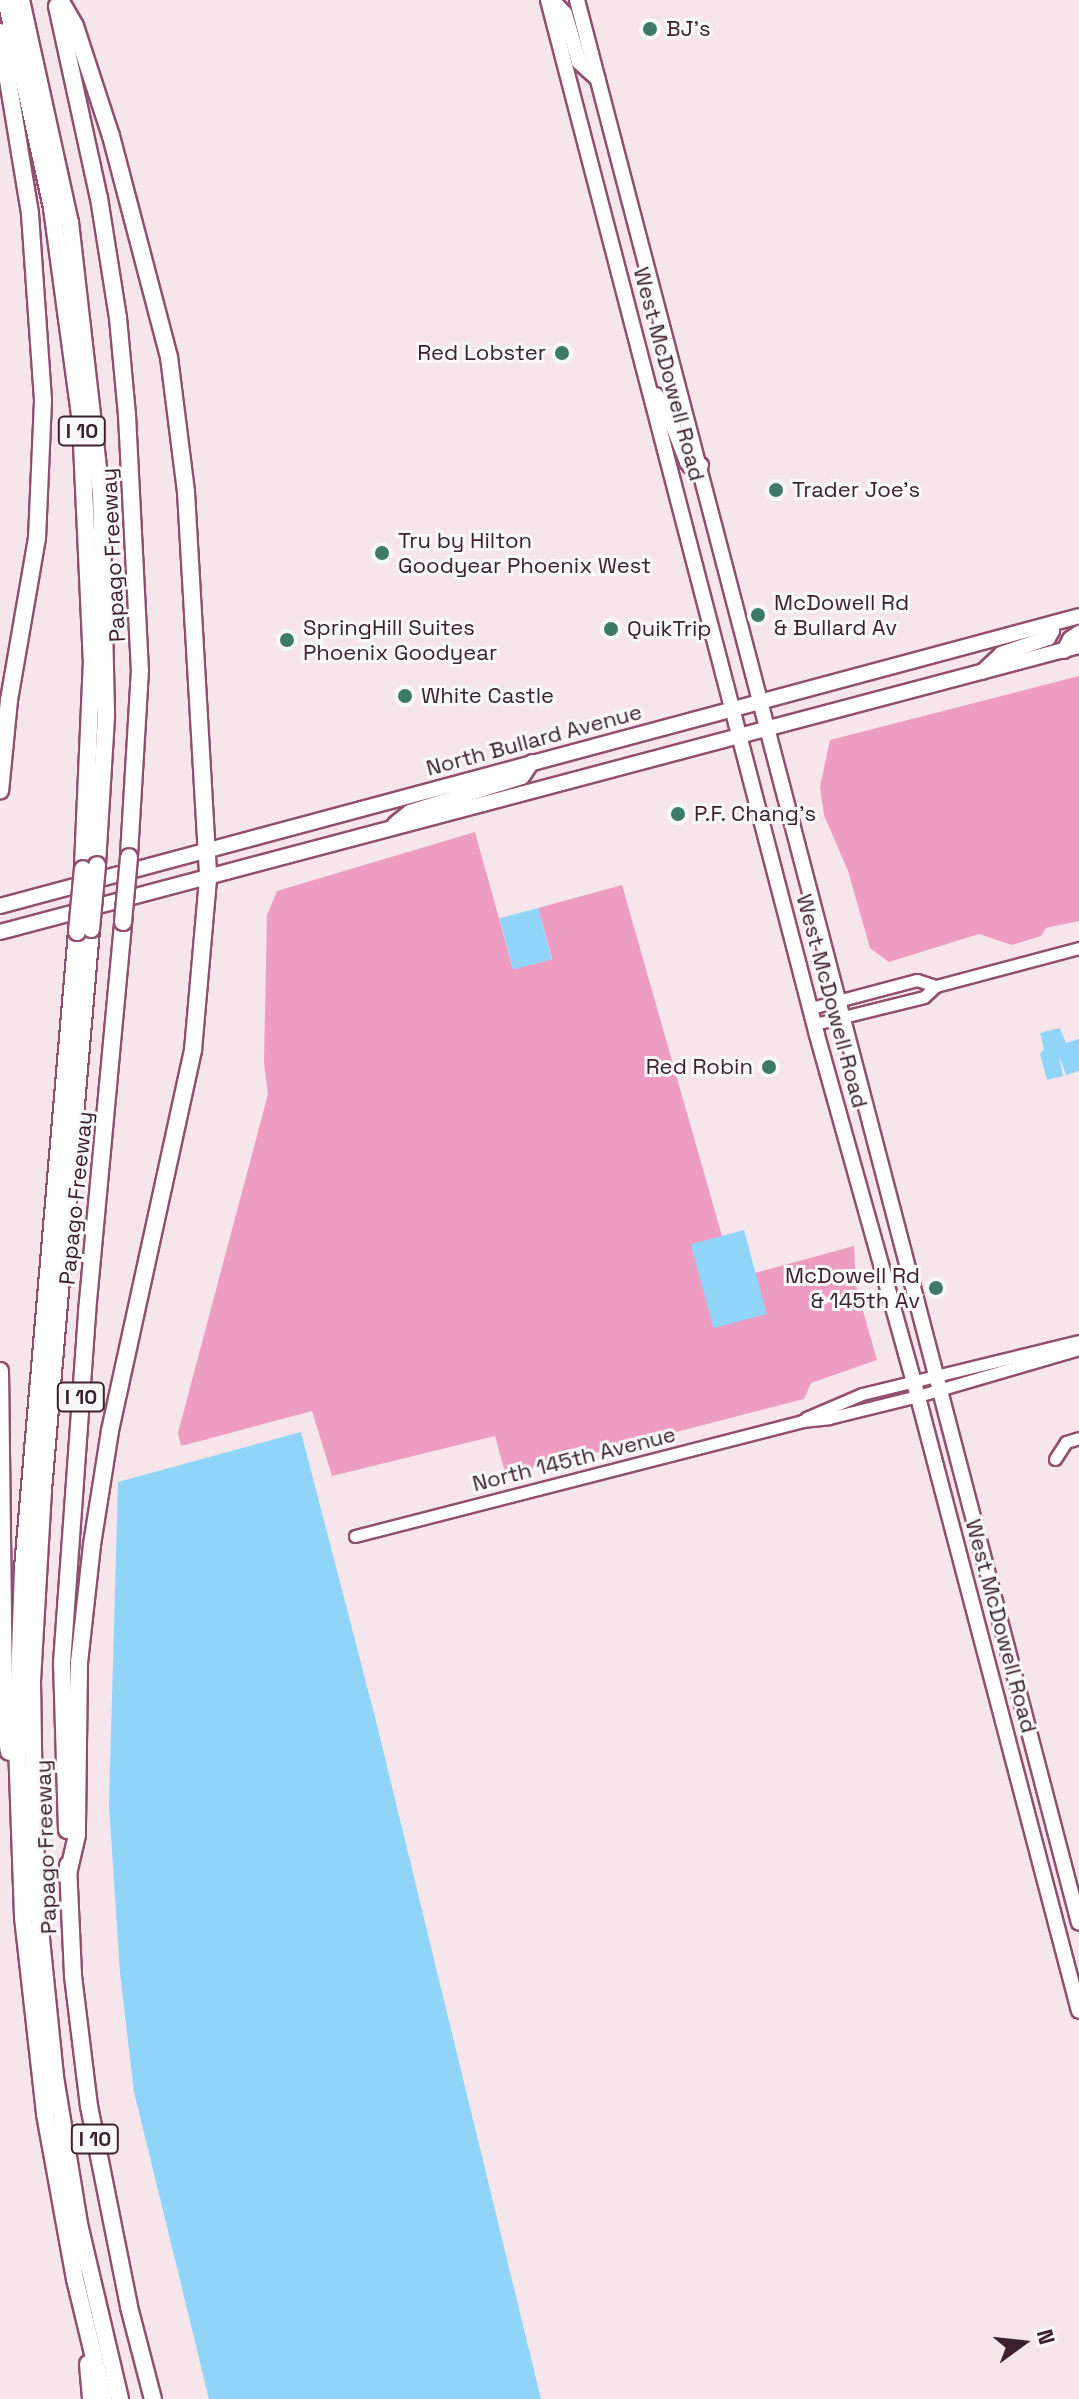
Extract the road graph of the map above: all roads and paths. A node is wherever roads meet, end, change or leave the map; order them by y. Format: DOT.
graph roads {
  1 [pos="6,0"];
  2 [pos="21,0"];
  3 [pos="58,0"];
  4 [pos="550,0"];
  5 [pos="577,0"];
  6 [pos="0,32"];
  7 [pos="598,79"];
  8 [pos="637,229"];
  9 [pos="610,236"];
  10 [pos="649,385"];
  11 [pos="701,465"];
  12 [pos="1079,616"];
  13 [pos="1051,624"];
  14 [pos="1079,633"];
  15 [pos="1079,646"];
  16 [pos="1064,651"];
  17 [pos="982,673"];
  18 [pos="760,702"];
  19 [pos="733,710"];
  20 [pos="767,730"];
  21 [pos="740,738"];
  22 [pos="532,762"];
  23 [pos="0,791"];
  24 [pos="389,829"];
  25 [pos="207,852"];
  26 [pos="90,867"];
  27 [pos="208,879"];
  28 [pos="0,906"];
  29 [pos="84,931"];
  30 [pos="0,932"];
  31 [pos="1079,948"];
  32 [pos="936,986"];
  33 [pos="838,1001"];
  34 [pos="811,1008"];
  35 [pos="843,1016"];
  36 [pos="815,1024"];
  37 [pos="1079,1341"];
  38 [pos="1079,1349"];
  39 [pos="0,1371"];
  40 [pos="939,1383"];
  41 [pos="916,1389"];
  42 [pos="1079,1438"];
  43 [pos="1055,1459"];
  44 [pos="355,1536"];
  45 [pos="19,1813"];
  46 [pos="68,1873"];
  47 [pos="1079,1923"];
  48 [pos="1078,2002"];
  49 [pos="87,2330"];
  50 [pos="91,2399"];
  51 [pos="104,2399"];
  52 [pos="120,2399"];
  53 [pos="153,2399"];
  1 -- 26 [label="highway, Papago Freeway / I 10"];
  2 -- 26 [label="highway"];
  3 -- 25 [label="highway"];
  3 -- 46 [label="highway, Papago Freeway / I 10, bridge"];
  4 -- 7 [label="main road"];
  4 -- 9 [label="main road, West McDowell Road"];
  5 -- 7 [label="main road, West McDowell Road"];
  6 -- 23 [label="highway"];
  7 -- 8 [label="main road, West McDowell Road"];
  8 -- 9 [label="main road"];
  8 -- 11 [label="main road, West McDowell Road"];
  9 -- 10 [label="main road, West McDowell Road"];
  10 -- 11 [label="main road"];
  10 -- 19 [label="main road, West McDowell Road"];
  11 -- 18 [label="main road, West McDowell Road"];
  12 -- 13 [label="main road, North Bullard Avenue"];
  13 -- 17 [label="main road"];
  13 -- 18 [label="main road, North Bullard Avenue"];
  14 -- 16 [label="main road"];
  15 -- 16 [label="main road"];
  16 -- 17 [label="main road"];
  17 -- 20 [label="main road"];
  18 -- 19 [label="main road, North Bullard Avenue"];
  18 -- 20 [label="main road, West McDowell Road"];
  19 -- 21 [label="main road, West McDowell Road"];
  19 -- 22 [label="main road, North Bullard Avenue"];
  20 -- 21 [label="main road"];
  20 -- 33 [label="main road, West McDowell Road"];
  21 -- 24 [label="main road"];
  21 -- 34 [label="main road, West McDowell Road"];
  22 -- 24 [label="main road"];
  22 -- 25 [label="main road, North Bullard Avenue"];
  24 -- 27 [label="main road"];
  25 -- 27 [label="highway"];
  25 -- 28 [label="main road, North Bullard Avenue"];
  26 -- 29 [label="highway, Papago Freeway / I 10, bridge"];
  27 -- 30 [label="main road"];
  27 -- 46 [label="highway"];
  29 -- 45 [label="highway, Papago Freeway / I 10"];
  29 -- 52 [label="highway"];
  31 -- 32 [label="street"];
  32 -- 33 [label="street"];
  32 -- 35 [label="street"];
  33 -- 34 [label="street"];
  33 -- 35 [label="main road, West McDowell Road"];
  34 -- 36 [label="main road, West McDowell Road"];
  35 -- 36 [label="street"];
  35 -- 40 [label="main road, West McDowell Road"];
  36 -- 41 [label="main road, West McDowell Road"];
  37 -- 40 [label="street, North 145th Avenue"];
  38 -- 40 [label="street, North 145th Avenue"];
  39 -- 45 [label="highway"];
  40 -- 41 [label="street, North 145th Avenue"];
  40 -- 47 [label="main road, West McDowell Road"];
  41 -- 44 [label="street, North 145th Avenue"];
  41 -- 48 [label="main road, West McDowell Road"];
  42 -- 43 [label="street"];
  45 -- 49 [label="highway, Papago Freeway / I 10"];
  46 -- 53 [label="highway, Papago Freeway / I 10"];
  49 -- 50 [label="highway"];
  49 -- 51 [label="highway, Papago Freeway / I 10"];
}
